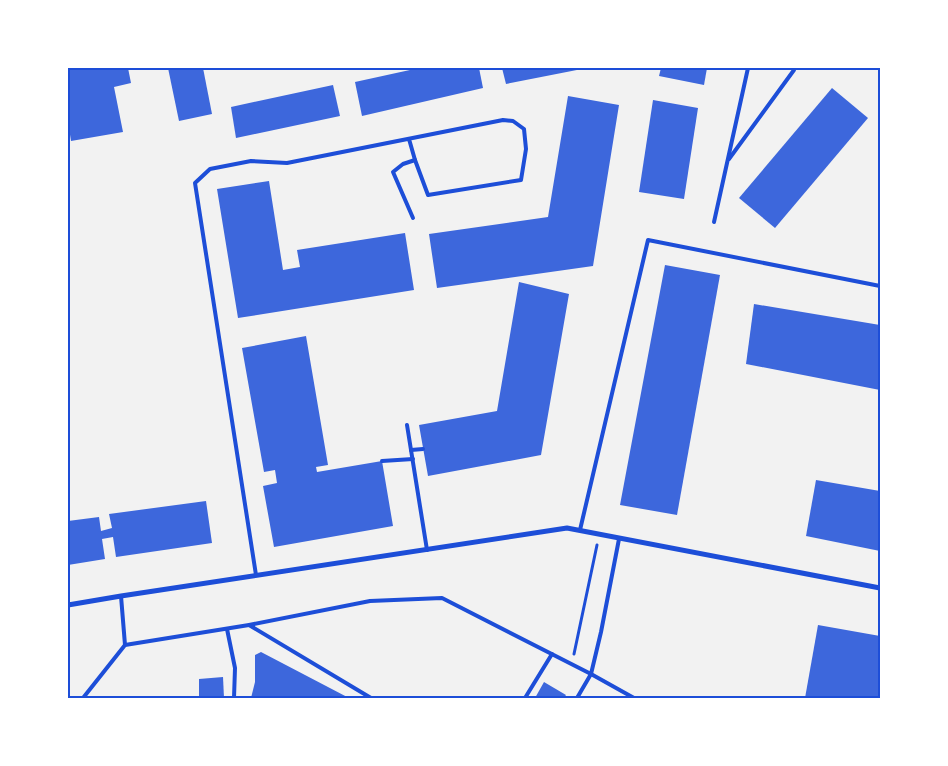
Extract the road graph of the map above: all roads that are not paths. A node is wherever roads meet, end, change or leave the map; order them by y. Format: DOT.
graph roads {
  1 [pos="748,68"];
  2 [pos="794,68"];
  3 [pos="410,139"];
  4 [pos="415,160"];
  5 [pos="728,160"];
  6 [pos="413,218"];
  7 [pos="714,222"];
  8 [pos="880,286"];
  9 [pos="406,425"];
  10 [pos="411,450"];
  11 [pos="423,450"];
  12 [pos="412,459"];
  13 [pos="382,461"];
  14 [pos="580,530"];
  15 [pos="619,539"];
  16 [pos="427,550"];
  17 [pos="256,575"];
  18 [pos="880,588"];
  19 [pos="121,596"];
  20 [pos="68,606"];
  21 [pos="249,625"];
  22 [pos="227,629"];
  23 [pos="125,645"];
  24 [pos="552,654"];
  25 [pos="591,674"];
  26 [pos="83,698"];
  27 [pos="234,698"];
  28 [pos="371,698"];
  29 [pos="524,698"];
  30 [pos="577,698"];
  31 [pos="631,698"];
  1 -- 5 [label="lane"];
  2 -- 5 [label="lane"];
  3 -- 4 [label="lane"];
  3 -- 4 [label="lane"];
  3 -- 17 [label="lane"];
  4 -- 6 [label="lane"];
  5 -- 7 [label="lane"];
  8 -- 14 [label="lane"];
  9 -- 10 [label="lane"];
  10 -- 11 [label="lane"];
  10 -- 12 [label="lane"];
  12 -- 13 [label="lane"];
  12 -- 16 [label="lane"];
  14 -- 15 [label="street"];
  14 -- 16 [label="street"];
  15 -- 18 [label="street"];
  15 -- 25 [label="lane"];
  16 -- 17 [label="street"];
  17 -- 19 [label="street"];
  19 -- 20 [label="street"];
  19 -- 23 [label="lane"];
  21 -- 22 [label="lane"];
  21 -- 24 [label="lane"];
  21 -- 28 [label="lane"];
  22 -- 23 [label="lane"];
  22 -- 27 [label="lane"];
  23 -- 26 [label="lane"];
  24 -- 25 [label="lane"];
  24 -- 29 [label="lane"];
  25 -- 30 [label="lane"];
  25 -- 31 [label="lane"];
}
